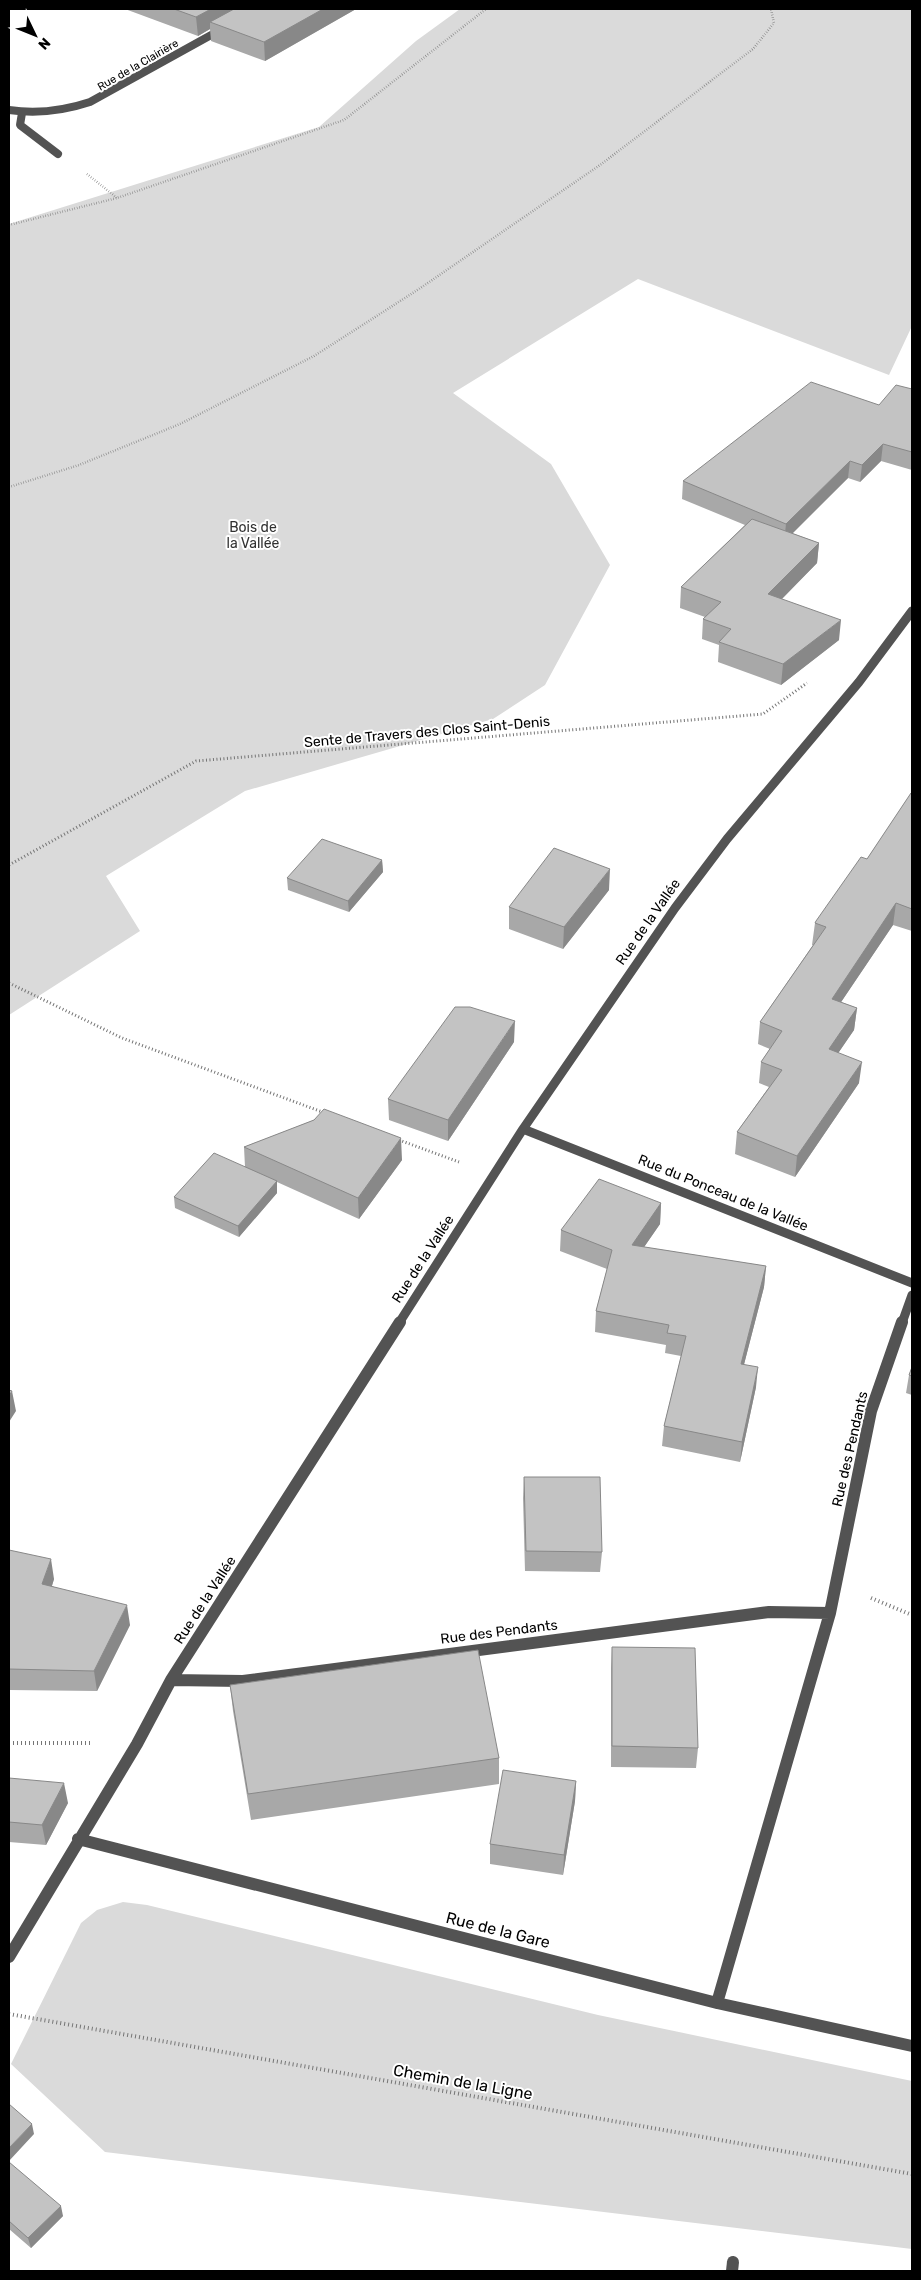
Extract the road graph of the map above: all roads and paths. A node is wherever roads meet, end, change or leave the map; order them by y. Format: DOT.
graph roads {
  1 [pos="486,9"];
  2 [pos="772,9"];
  3 [pos="230,24"];
  4 [pos="9,110"];
  5 [pos="22,113"];
  6 [pos="58,154"];
  7 [pos="87,175"];
  8 [pos="117,198"];
  9 [pos="9,225"];
  10 [pos="9,487"];
  11 [pos="912,611"];
  12 [pos="859,682"];
  13 [pos="9,865"];
  14 [pos="9,983"];
  15 [pos="327,1113"];
  16 [pos="523,1129"];
  17 [pos="392,1138"];
  18 [pos="494,1175"];
  19 [pos="912,1283"];
  20 [pos="912,1295"];
  21 [pos="830,1613"];
  22 [pos="171,1680"];
  23 [pos="9,1744"];
  24 [pos="137,1744"];
  25 [pos="78,1839"];
  26 [pos="9,1957"];
  27 [pos="717,2003"];
  28 [pos="9,2014"];
  29 [pos="912,2046"];
  30 [pos="912,2174"];
  1 -- 8 [label="path"];
  2 -- 10 [label="path"];
  3 -- 5 [label="street, Rue de la Clairière"];
  4 -- 5 [label="street, Rue de la Clairière"];
  5 -- 6 [label="street"];
  7 -- 8 [label="path"];
  8 -- 9 [label="path"];
  11 -- 12 [label="street, Rue de la Vallée"];
  12 -- 13 [label="path, Sente de Travers des Clos Saint-Denis"];
  12 -- 16 [label="street, Rue de la Vallée"];
  14 -- 15 [label="path"];
  16 -- 18 [label="street, Rue de la Vallée"];
  16 -- 19 [label="street, Rue du Ponceau de la Vallée"];
  17 -- 18 [label="path"];
  18 -- 22 [label="street, Rue de la Vallée"];
  20 -- 21 [label="street, Rue des Pendants"];
  21 -- 22 [label="street, Rue des Pendants"];
  21 -- 27 [label="street, Rue des Pendants"];
  22 -- 24 [label="street, Rue de la Vallée"];
  23 -- 24 [label="path"];
  24 -- 25 [label="street, Rue de la Vallée"];
  25 -- 26 [label="street, Rue de la Vallée"];
  25 -- 27 [label="street, Rue de la Gare"];
  27 -- 29 [label="street, Rue de la Gare"];
  28 -- 30 [label="path, Chemin de la Ligne"];
}
